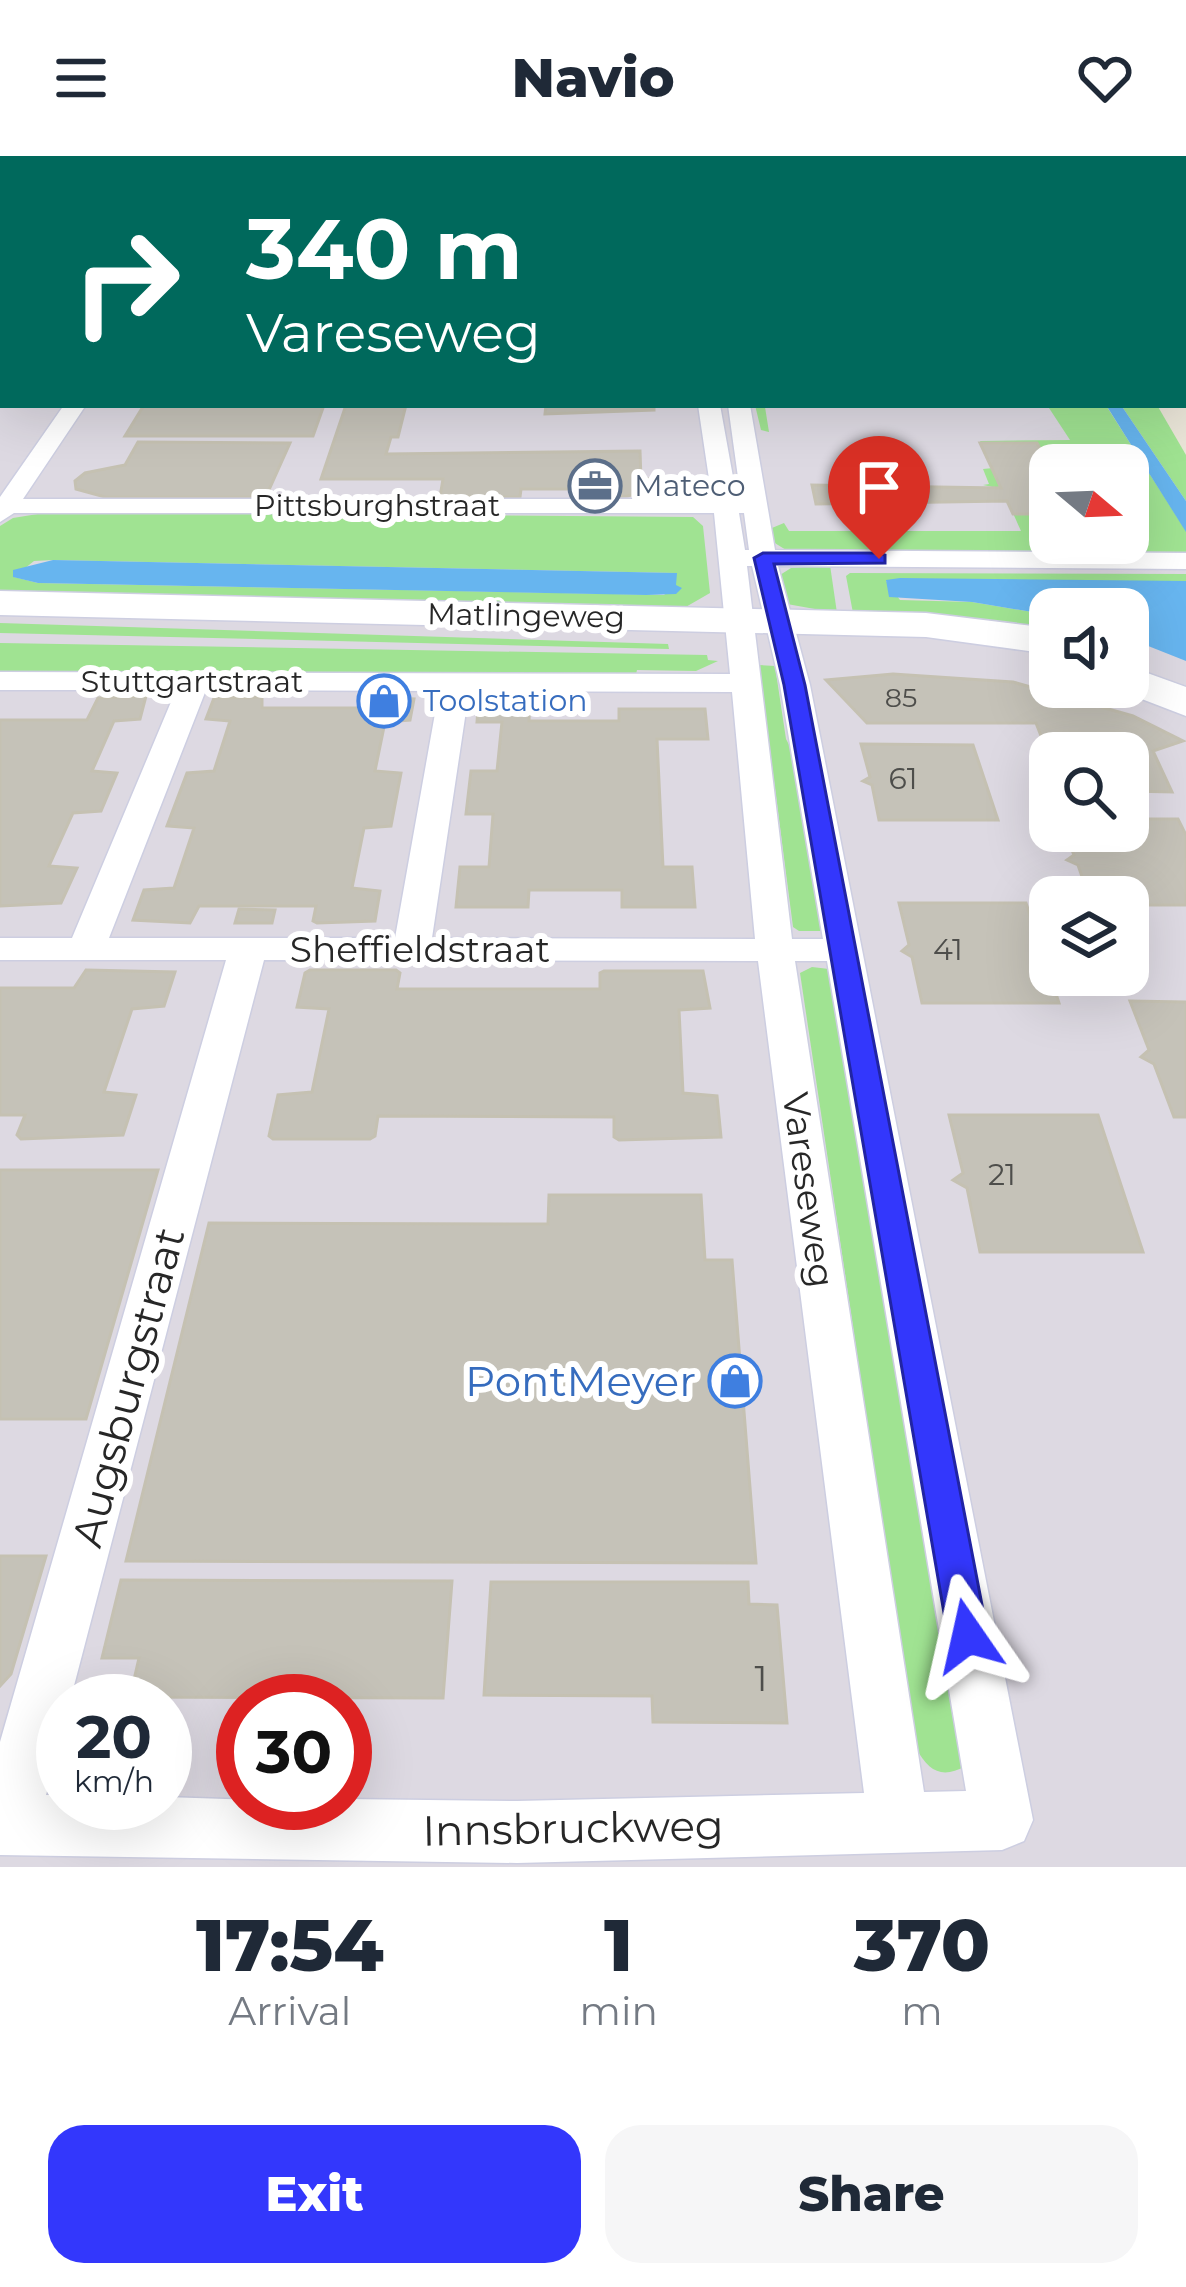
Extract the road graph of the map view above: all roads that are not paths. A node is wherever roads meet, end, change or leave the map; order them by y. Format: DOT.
graph roads {
  1 [pos="45,408"];
  2 [pos="73,408"];
  3 [pos="710,408"];
  4 [pos="739,408"];
  5 [pos="52,439"];
  6 [pos="755,506"];
  7 [pos="726,507"];
  8 [pos="2,509"];
  9 [pos="733,558"];
  10 [pos="763,558"];
  11 [pos="1186,561"];
  12 [pos="0,603"];
  13 [pos="0,619"];
  14 [pos="760,628"];
  15 [pos="1029,638"];
  16 [pos="1029,654"];
  17 [pos="1149,670"];
  18 [pos="0,681"];
  19 [pos="194,682"];
  20 [pos="455,683"];
  21 [pos="745,683"];
  22 [pos="1186,684"];
  23 [pos="1149,688"];
  24 [pos="1186,703"];
  25 [pos="412,948"];
  26 [pos="0,949"];
  27 [pos="86,949"];
  28 [pos="248,949"];
  29 [pos="840,950"];
  30 [pos="776,951"];
  31 [pos="898,1820"];
  32 [pos="1002,1820"];
  33 [pos="3,1825"];
  1 -- 5 [label="street"];
  2 -- 5 [label="street"];
  3 -- 7 [label="street, Vareseweg"];
  4 -- 6 [label="street, Vareseweg"];
  5 -- 8 [label="street"];
  6 -- 7 [label="street, Pittsburghstraat"];
  6 -- 10 [label="street, Vareseweg"];
  7 -- 8 [label="street, Pittsburghstraat"];
  7 -- 9 [label="street, Vareseweg"];
  9 -- 10 [label="street"];
  9 -- 14 [label="street, Vareseweg"];
  10 -- 11 [label="street"];
  10 -- 14 [label="street, Vareseweg"];
  12 -- 14 [label="main road, Matlingeweg"];
  13 -- 14 [label="main road, Matlingeweg"];
  14 -- 15 [label="main road, Matlingeweg"];
  14 -- 16 [label="main road, Matlingeweg"];
  14 -- 21 [label="street, Vareseweg"];
  14 -- 29 [label="street, Vareseweg"];
  17 -- 22 [label="main road"];
  18 -- 19 [label="street, Stuttgartstraat"];
  19 -- 20 [label="street, Stuttgartstraat"];
  19 -- 27 [label="street"];
  20 -- 21 [label="street, Stuttgartstraat"];
  20 -- 25 [label="street"];
  21 -- 30 [label="street, Vareseweg"];
  23 -- 24 [label="main road"];
  25 -- 28 [label="street, Sheffieldstraat"];
  25 -- 30 [label="street, Sheffieldstraat"];
  26 -- 27 [label="street, Sheffieldstraat"];
  27 -- 28 [label="street, Sheffieldstraat"];
  28 -- 33 [label="street, Augsburgstraat"];
  29 -- 30 [label="street, Sheffieldstraat"];
  29 -- 32 [label="street, Vareseweg"];
  30 -- 31 [label="street, Vareseweg"];
  31 -- 32 [label="street, Innsbruckweg"];
  31 -- 33 [label="street, Innsbruckweg"];
}
